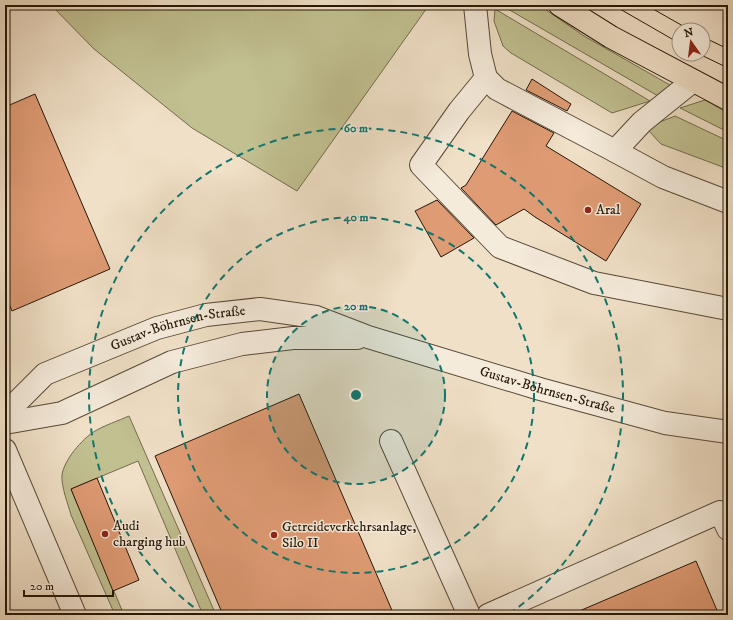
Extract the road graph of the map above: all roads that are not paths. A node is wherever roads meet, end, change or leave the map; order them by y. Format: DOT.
graph roads {
  1 [pos="475,5"];
  2 [pos="560,5"];
  3 [pos="486,78"];
  4 [pos="693,81"];
  5 [pos="728,99"];
  6 [pos="615,151"];
  7 [pos="728,202"];
  8 [pos="728,309"];
  9 [pos="368,337"];
  10 [pos="5,414"];
  11 [pos="5,423"];
  12 [pos="728,432"];
  13 [pos="391,441"];
  14 [pos="5,450"];
  15 [pos="724,520"];
  16 [pos="76,615"];
  17 [pos="469,615"];
  18 [pos="488,615"];
  1 -- 3 [label="street"];
  2 -- 4 [label="main road"];
  3 -- 6 [label="street"];
  3 -- 8 [label="street"];
  4 -- 5 [label="main road"];
  4 -- 6 [label="street"];
  6 -- 7 [label="street"];
  9 -- 10 [label="street, Gustav-Böhrnsen-Straße"];
  9 -- 11 [label="street, Gustav-Böhrnsen-Straße"];
  9 -- 12 [label="street, Gustav-Böhrnsen-Straße"];
  13 -- 17 [label="street"];
  14 -- 16 [label="street"];
  15 -- 18 [label="street"];
}
